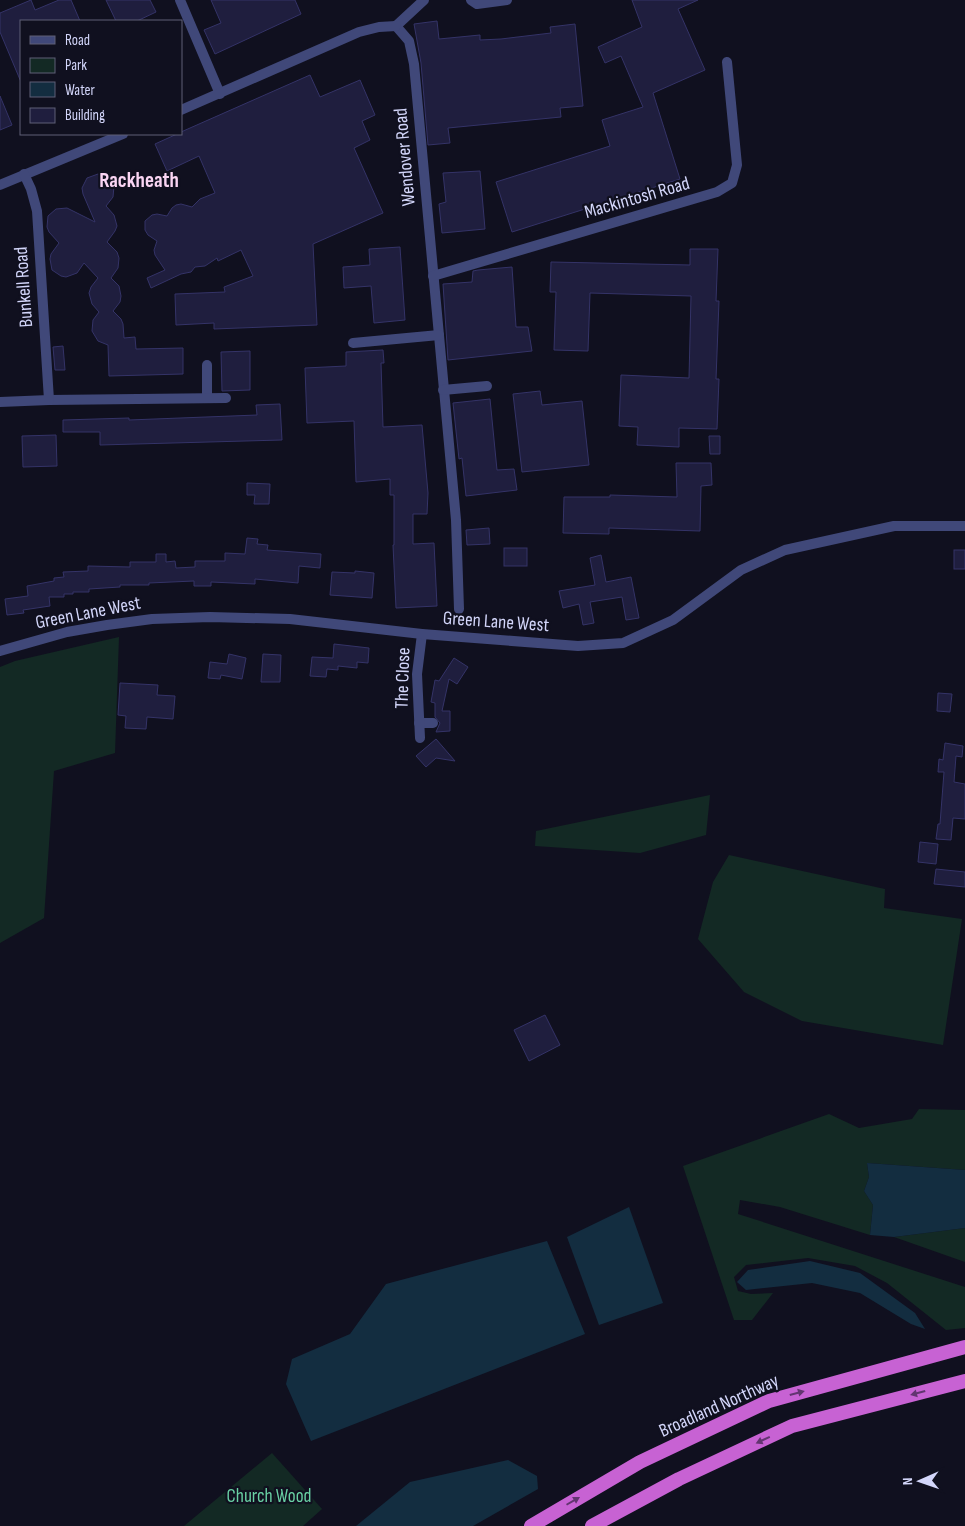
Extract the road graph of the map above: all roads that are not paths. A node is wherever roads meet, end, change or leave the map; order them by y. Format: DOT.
graph roads {
  1 [pos="180,0"];
  2 [pos="424,0"];
  3 [pos="471,0"];
  4 [pos="507,0"];
  5 [pos="396,26"];
  6 [pos="727,62"];
  7 [pos="220,94"];
  8 [pos="182,110"];
  9 [pos="121,135"];
  10 [pos="24,174"];
  11 [pos="0,185"];
  12 [pos="433,276"];
  13 [pos="438,336"];
  14 [pos="353,343"];
  15 [pos="207,365"];
  16 [pos="487,386"];
  17 [pos="443,390"];
  18 [pos="207,398"];
  19 [pos="226,398"];
  20 [pos="49,400"];
  21 [pos="0,402"];
  22 [pos="965,526"];
  23 [pos="459,608"];
  24 [pos="422,634"];
  25 [pos="0,651"];
  26 [pos="419,723"];
  27 [pos="433,723"];
  28 [pos="420,738"];
  29 [pos="965,1347"];
  30 [pos="965,1381"];
  31 [pos="531,1526"];
  32 [pos="592,1526"];
  1 -- 7 [label="street"];
  2 -- 5 [label="street"];
  3 -- 4 [label="street"];
  5 -- 7 [label="street"];
  5 -- 12 [label="street, Wendover Road"];
  6 -- 12 [label="street, Mackintosh Road"];
  7 -- 8 [label="street"];
  9 -- 10 [label="street"];
  10 -- 11 [label="street"];
  10 -- 20 [label="street, Bunkell Road"];
  12 -- 13 [label="street, Wendover Road"];
  13 -- 14 [label="street"];
  13 -- 17 [label="street, Wendover Road"];
  15 -- 18 [label="street"];
  16 -- 17 [label="street"];
  17 -- 23 [label="street, Wendover Road"];
  18 -- 19 [label="street"];
  18 -- 20 [label="street"];
  20 -- 21 [label="street"];
  22 -- 24 [label="street, Green Lane West"];
  24 -- 25 [label="street, Green Lane West"];
  24 -- 26 [label="street, The Close"];
  26 -- 27 [label="street, The Close"];
  26 -- 28 [label="street, The Close"];
  31 -- 29 [label="highway, Broadland Northway, one-way"];
  30 -- 32 [label="highway, one-way"];
}
